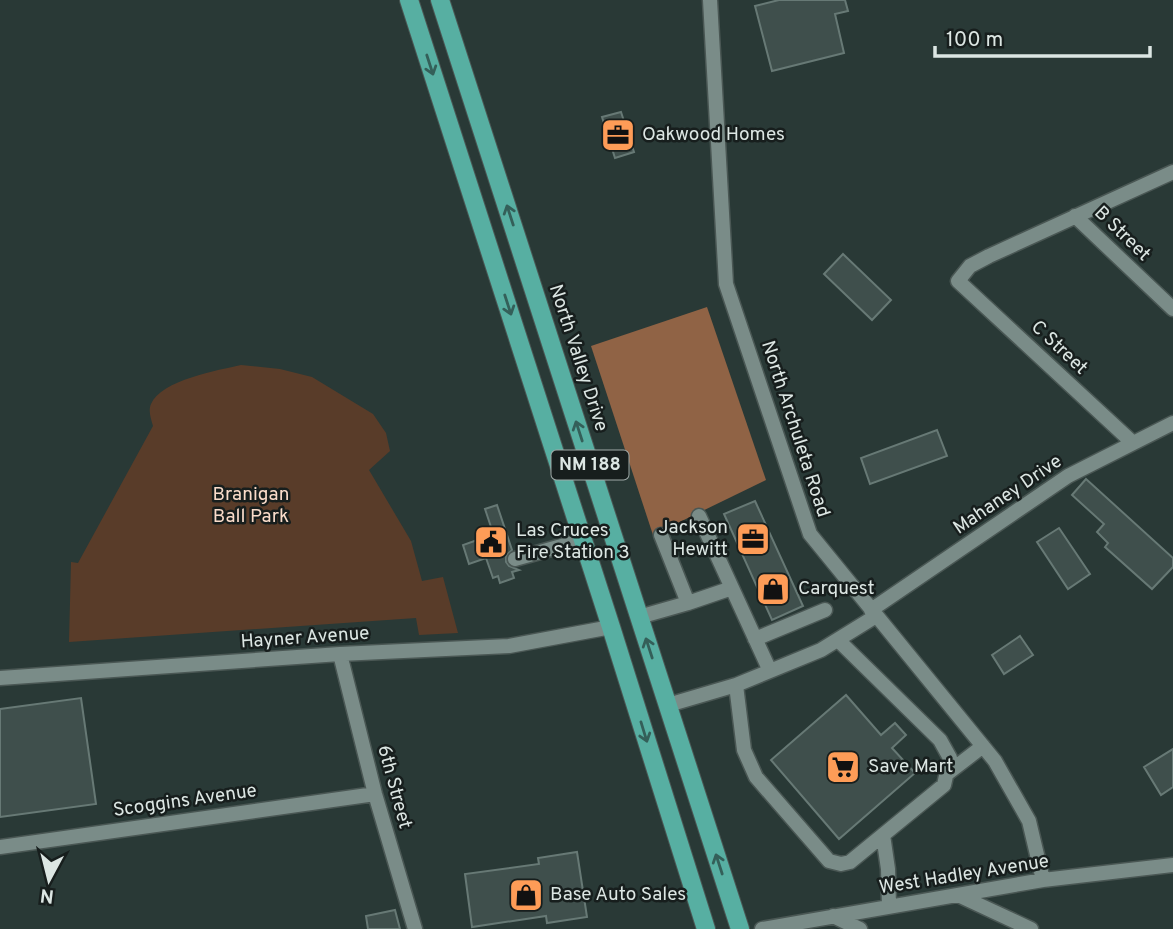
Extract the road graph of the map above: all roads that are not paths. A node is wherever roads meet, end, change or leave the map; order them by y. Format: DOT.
graph roads {
  1 [pos="409,0"];
  2 [pos="440,0"];
  3 [pos="710,0"];
  4 [pos="1173,172"];
  5 [pos="1075,216"];
  6 [pos="1173,309"];
  7 [pos="1173,423"];
  8 [pos="1133,443"];
  9 [pos="699,516"];
  10 [pos="661,534"];
  11 [pos="583,540"];
  12 [pos="515,559"];
  13 [pos="732,588"];
  14 [pos="688,603"];
  15 [pos="825,610"];
  16 [pos="874,613"];
  17 [pos="639,617"];
  18 [pos="611,627"];
  19 [pos="755,639"];
  20 [pos="838,640"];
  21 [pos="340,654"];
  22 [pos="770,671"];
  23 [pos="0,678"];
  24 [pos="736,685"];
  25 [pos="668,705"];
  26 [pos="983,746"];
  27 [pos="948,773"];
  28 [pos="375,794"];
  29 [pos="883,835"];
  30 [pos="0,847"];
  31 [pos="1173,865"];
  32 [pos="1043,880"];
  33 [pos="958,895"];
  34 [pos="889,906"];
  35 [pos="832,916"];
  36 [pos="415,929"];
  37 [pos="706,929"];
  38 [pos="740,929"];
  39 [pos="762,929"];
  40 [pos="860,929"];
  41 [pos="1031,929"];
  1 -- 11 [label="main road, NM 188, one-way"];
  17 -- 2 [label="main road, North Valley Drive / NM 188, one-way"];
  3 -- 16 [label="street, North Archuleta Road"];
  4 -- 5 [label="street"];
  5 -- 6 [label="street, B Street"];
  5 -- 8 [label="street, C Street"];
  7 -- 8 [label="street, Mahaney Drive"];
  8 -- 16 [label="street, Mahaney Drive"];
  9 -- 13 [label="street"];
  10 -- 14 [label="street"];
  11 -- 12 [label="street"];
  11 -- 18 [label="main road, NM 188"];
  13 -- 14 [label="street"];
  13 -- 19 [label="street"];
  14 -- 17 [label="street"];
  15 -- 19 [label="street"];
  16 -- 20 [label="street, Mahaney Drive"];
  16 -- 26 [label="street, North Archuleta Road"];
  25 -- 17 [label="main road, North Valley Drive / NM 188, one-way"];
  18 -- 21 [label="street, Hayner Avenue"];
  18 -- 37 [label="main road, NM 188, one-way"];
  19 -- 22 [label="street"];
  20 -- 22 [label="street"];
  20 -- 27 [label="street"];
  21 -- 23 [label="street, Hayner Avenue"];
  21 -- 28 [label="street, 6th Street"];
  22 -- 24 [label="street"];
  24 -- 25 [label="street"];
  24 -- 29 [label="street"];
  38 -- 25 [label="main road, North Valley Drive / NM 188, one-way"];
  26 -- 27 [label="street"];
  26 -- 32 [label="street, North Archuleta Road"];
  27 -- 29 [label="street"];
  28 -- 30 [label="street, Scoggins Avenue"];
  28 -- 36 [label="street, 6th Street"];
  29 -- 34 [label="street"];
  31 -- 32 [label="street, West Hadley Avenue"];
  32 -- 33 [label="street, West Hadley Avenue"];
  33 -- 34 [label="street, West Hadley Avenue"];
  33 -- 41 [label="street"];
  34 -- 35 [label="street, West Hadley Avenue"];
  35 -- 39 [label="street, West Hadley Avenue"];
  35 -- 40 [label="street"];
}
